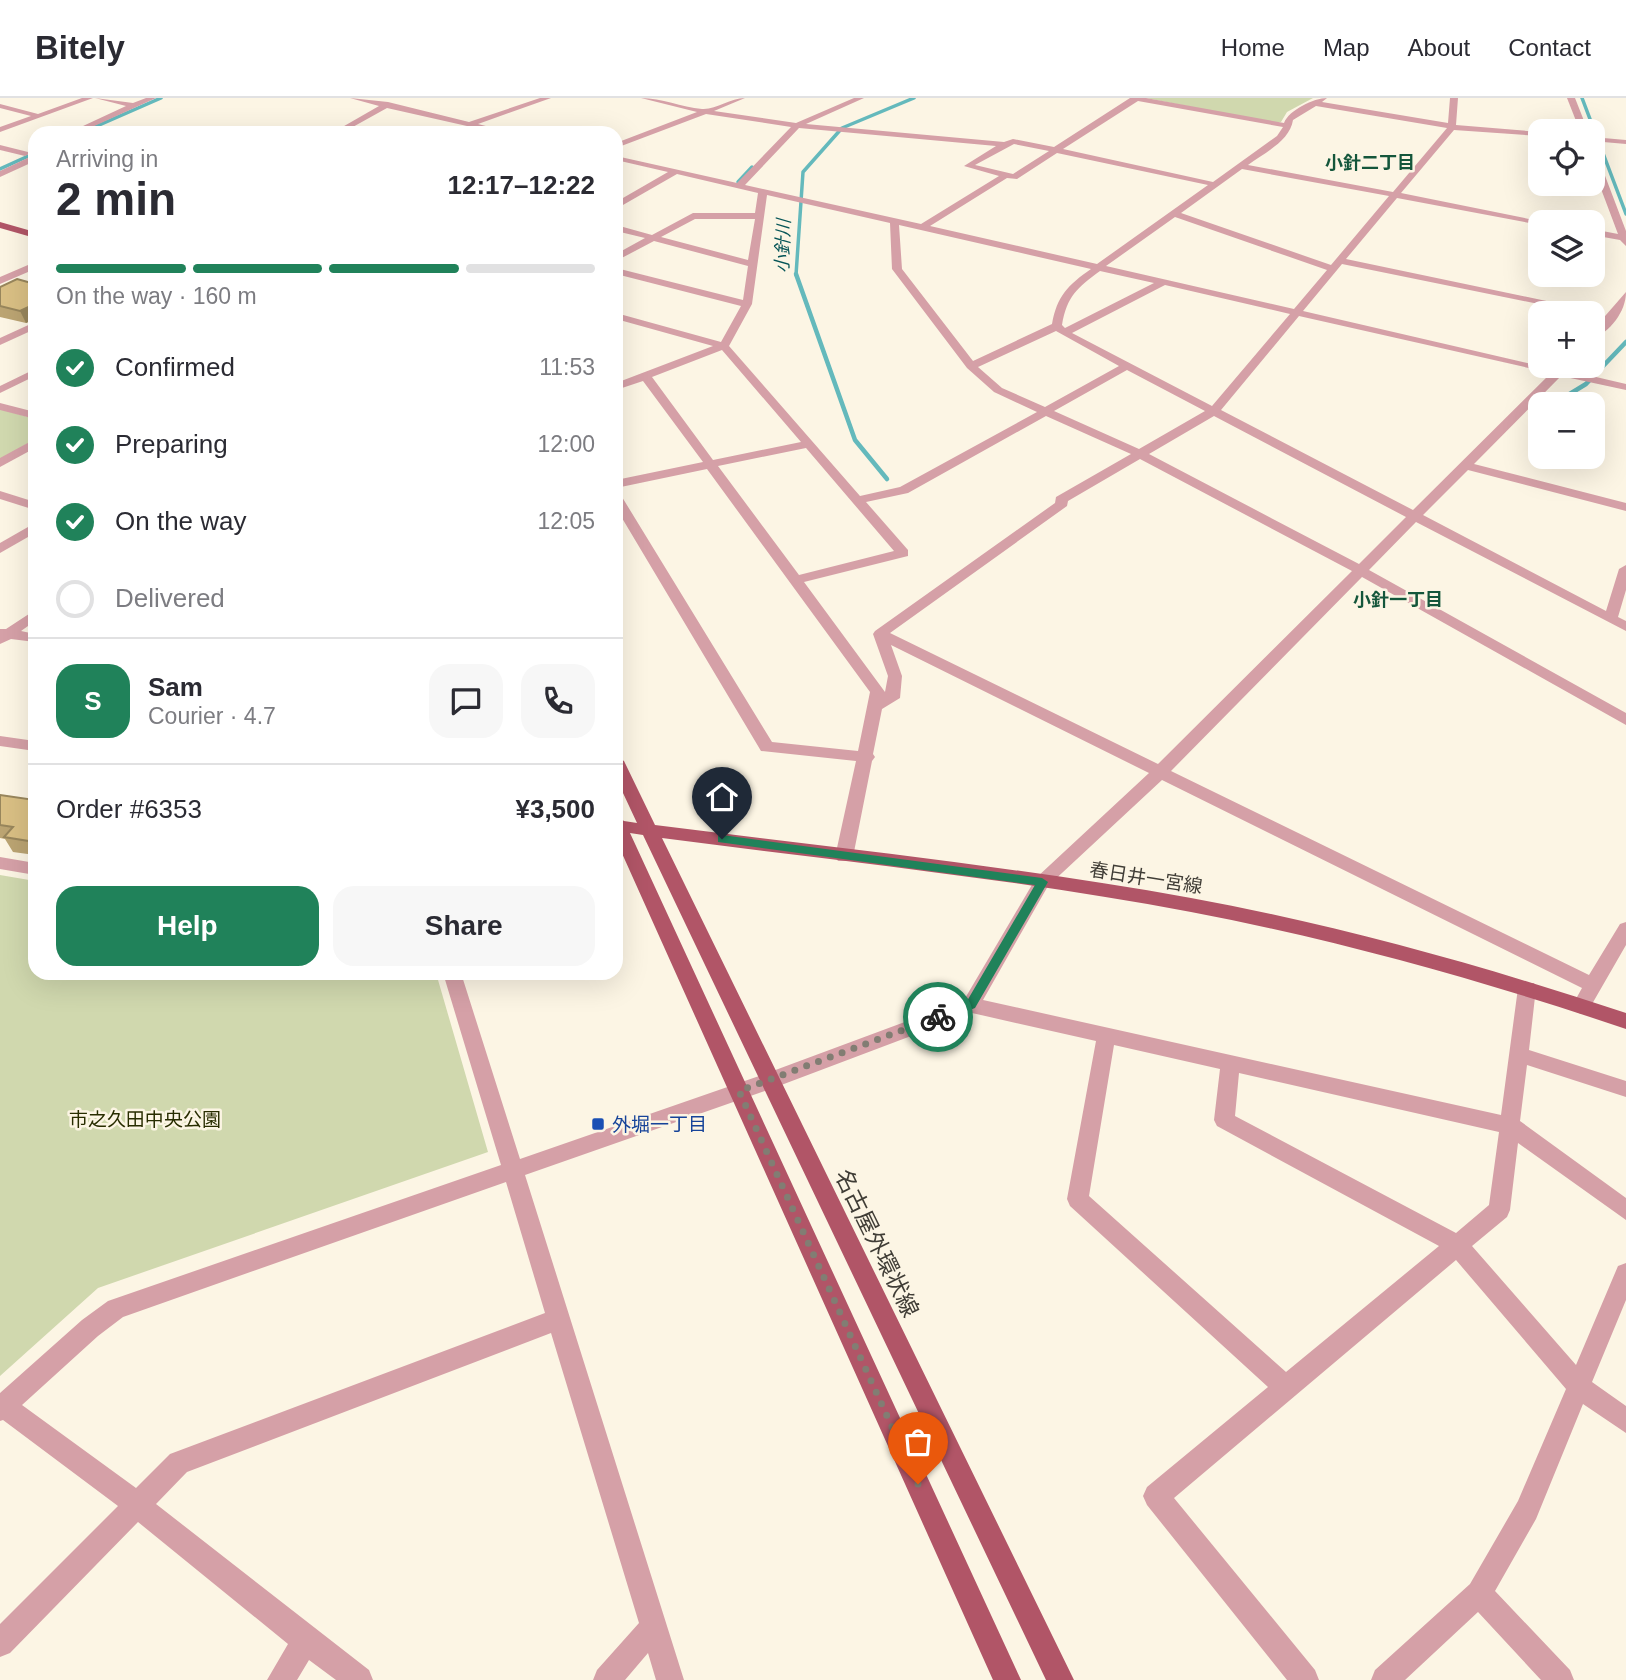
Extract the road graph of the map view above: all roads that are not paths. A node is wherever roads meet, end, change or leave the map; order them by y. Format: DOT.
graph roads {
  1 [pos="89,98"];
  2 [pos="99,98"];
  3 [pos="354,98"];
  4 [pos="406,98"];
  5 [pos="547,98"];
  6 [pos="645,98"];
  7 [pos="741,98"];
  8 [pos="860,98"];
  9 [pos="903,98"];
  10 [pos="1136,98"];
  11 [pos="1323,98"];
  12 [pos="1454,98"];
  13 [pos="1571,98"];
  14 [pos="913,100"];
  15 [pos="155,101"];
  16 [pos="1313,103"];
  17 [pos="385,105"];
  18 [pos="0,106"];
  19 [pos="134,106"];
  20 [pos="701,113"];
  21 [pos="38,116"];
  22 [pos="1579,119"];
  23 [pos="470,124"];
  24 [pos="798,125"];
  25 [pos="88,126"];
  26 [pos="105,126"];
  27 [pos="348,126"];
  28 [pos="479,126"];
  29 [pos="1288,126"];
  30 [pos="1452,127"];
  31 [pos="0,130"];
  32 [pos="1528,133"];
  33 [pos="1605,140"];
  34 [pos="1626,142"];
  35 [pos="623,143"];
  36 [pos="1005,144"];
  37 [pos="0,146"];
  38 [pos="1054,150"];
  39 [pos="28,152"];
  40 [pos="25,154"];
  41 [pos="623,160"];
  42 [pos="28,161"];
  43 [pos="0,164"];
  44 [pos="1240,166"];
  45 [pos="675,172"];
  46 [pos="0,174"];
  47 [pos="1006,175"];
  48 [pos="1213,184"];
  49 [pos="739,186"];
  50 [pos="1605,187"];
  51 [pos="763,191"];
  52 [pos="1395,195"];
  53 [pos="623,202"];
  54 [pos="1173,213"];
  55 [pos="0,215"];
  56 [pos="760,216"];
  57 [pos="894,220"];
  58 [pos="1528,220"];
  59 [pos="28,223"];
  60 [pos="0,225"];
  61 [pos="923,227"];
  62 [pos="623,231"];
  63 [pos="28,233"];
  64 [pos="1605,235"];
  65 [pos="650,239"];
  66 [pos="1625,240"];
  67 [pos="623,254"];
  68 [pos="753,264"];
  69 [pos="1337,265"];
  70 [pos="1098,267"];
  71 [pos="28,268"];
  72 [pos="623,273"];
  73 [pos="2,278"];
  74 [pos="1164,282"];
  75 [pos="25,285"];
  76 [pos="1626,295"];
  77 [pos="1528,302"];
  78 [pos="747,304"];
  79 [pos="1298,312"];
  80 [pos="623,318"];
  81 [pos="1620,320"];
  82 [pos="28,328"];
  83 [pos="1605,329"];
  84 [pos="1060,330"];
  85 [pos="0,342"];
  86 [pos="724,346"];
  87 [pos="1528,362"];
  88 [pos="971,366"];
  89 [pos="1127,366"];
  90 [pos="28,376"];
  91 [pos="646,377"];
  92 [pos="1552,378"];
  93 [pos="1585,378"];
  94 [pos="623,385"];
  95 [pos="1626,387"];
  96 [pos="0,390"];
  97 [pos="0,407"];
  98 [pos="1045,409"];
  99 [pos="1214,411"];
  100 [pos="28,414"];
  101 [pos="808,444"];
  102 [pos="28,447"];
  103 [pos="1140,454"];
  104 [pos="0,463"];
  105 [pos="712,465"];
  106 [pos="1464,465"];
  107 [pos="623,483"];
  108 [pos="0,495"];
  109 [pos="857,500"];
  110 [pos="28,504"];
  111 [pos="1626,507"];
  112 [pos="623,509"];
  113 [pos="1413,516"];
  114 [pos="28,532"];
  115 [pos="0,550"];
  116 [pos="1626,569"];
  117 [pos="1359,570"];
  118 [pos="797,580"];
  119 [pos="28,618"];
  120 [pos="1610,619"];
  121 [pos="1626,627"];
  122 [pos="880,634"];
  123 [pos="2,635"];
  124 [pos="28,637"];
  125 [pos="878,705"];
  126 [pos="1626,720"];
  127 [pos="0,741"];
  128 [pos="28,745"];
  129 [pos="867,757"];
  130 [pos="1160,772"];
  131 [pos="623,776"];
  132 [pos="623,825"];
  133 [pos="648,828"];
  134 [pos="623,837"];
  135 [pos="844,857"];
  136 [pos="0,863"];
  137 [pos="28,868"];
  138 [pos="1042,882"];
  139 [pos="1626,929"];
  140 [pos="454,980"];
  141 [pos="1592,985"];
  142 [pos="1527,988"];
  143 [pos="971,1005"];
  144 [pos="1581,1006"];
  145 [pos="1626,1021"];
  146 [pos="1106,1037"];
  147 [pos="1521,1055"];
  148 [pos="1230,1064"];
  149 [pos="769,1081"];
  150 [pos="1626,1089"];
  151 [pos="739,1091"];
  152 [pos="1511,1126"];
  153 [pos="515,1170"];
  154 [pos="1626,1210"];
  155 [pos="1456,1244"];
  156 [pos="1626,1273"];
  157 [pos="559,1319"];
  158 [pos="1284,1386"];
  159 [pos="1580,1387"];
  160 [pos="2,1407"];
  161 [pos="1626,1421"];
  162 [pos="136,1504"];
  163 [pos="1479,1593"];
  164 [pos="654,1626"];
  165 [pos="306,1642"];
  166 [pos="0,1643"];
  167 [pos="281,1680"];
  168 [pos="359,1680"];
  169 [pos="607,1680"];
  170 [pos="670,1680"];
  171 [pos="1007,1680"];
  172 [pos="1060,1680"];
  173 [pos="1305,1680"];
  174 [pos="1385,1680"];
  175 [pos="1560,1680"];
  1 -- 21 [label="street"];
  2 -- 19 [label="street"];
  3 -- 17 [label="street"];
  4 -- 17 [label="street"];
  5 -- 23 [label="street"];
  6 -- 20 [label="street"];
  7 -- 20 [label="street"];
  8 -- 24 [label="street"];
  9 -- 14 [label="street"];
  10 -- 29 [label="street"];
  10 -- 38 [label="street"];
  11 -- 16 [label="street"];
  12 -- 30 [label="street"];
  13 -- 22 [label="street"];
  15 -- 19 [label="street"];
  15 -- 26 [label="street"];
  16 -- 29 [label="street"];
  16 -- 30 [label="street"];
  17 -- 23 [label="street"];
  17 -- 27 [label="street"];
  18 -- 21 [label="street"];
  19 -- 25 [label="street"];
  20 -- 24 [label="street"];
  20 -- 35 [label="street"];
  21 -- 31 [label="street"];
  23 -- 28 [label="street"];
  24 -- 36 [label="street"];
  24 -- 49 [label="street"];
  29 -- 44 [label="street"];
  30 -- 32 [label="street"];
  30 -- 52 [label="street"];
  33 -- 34 [label="street"];
  36 -- 38 [label="street"];
  36 -- 47 [label="street"];
  37 -- 40 [label="street"];
  38 -- 47 [label="street"];
  38 -- 48 [label="street"];
  39 -- 40 [label="street"];
  40 -- 43 [label="street"];
  41 -- 45 [label="street"];
  42 -- 46 [label="street"];
  44 -- 48 [label="street"];
  44 -- 52 [label="street"];
  45 -- 49 [label="street"];
  45 -- 53 [label="street"];
  47 -- 61 [label="street"];
  48 -- 54 [label="street"];
  49 -- 51 [label="street"];
  50 -- 66 [label="street"];
  51 -- 56 [label="street"];
  51 -- 57 [label="street"];
  52 -- 58 [label="street"];
  52 -- 69 [label="street"];
  54 -- 69 [label="street"];
  54 -- 70 [label="street"];
  55 -- 59 [label="main road"];
  56 -- 65 [label="street"];
  56 -- 68 [label="street"];
  57 -- 61 [label="street"];
  57 -- 88 [label="street"];
  60 -- 63 [label="main road"];
  61 -- 70 [label="street"];
  62 -- 65 [label="street"];
  64 -- 66 [label="street"];
  65 -- 67 [label="street"];
  65 -- 68 [label="street"];
  68 -- 78 [label="street"];
  69 -- 77 [label="street"];
  69 -- 79 [label="street"];
  70 -- 74 [label="street"];
  70 -- 84 [label="street"];
  71 -- 73 [label="street"];
  72 -- 78 [label="street"];
  73 -- 75 [label="street"];
  74 -- 79 [label="street"];
  74 -- 84 [label="street"];
  76 -- 81 [label="street"];
  78 -- 86 [label="street"];
  79 -- 87 [label="street"];
  79 -- 99 [label="street"];
  80 -- 86 [label="street"];
  81 -- 83 [label="street"];
  82 -- 85 [label="street"];
  84 -- 88 [label="street"];
  84 -- 89 [label="street"];
  86 -- 91 [label="street"];
  86 -- 101 [label="street"];
  88 -- 98 [label="street"];
  89 -- 98 [label="street"];
  89 -- 99 [label="street"];
  90 -- 96 [label="street"];
  91 -- 94 [label="street"];
  91 -- 105 [label="street"];
  92 -- 106 [label="street"];
  93 -- 95 [label="street"];
  97 -- 100 [label="street"];
  98 -- 103 [label="street"];
  98 -- 109 [label="street"];
  99 -- 103 [label="street"];
  99 -- 113 [label="street"];
  101 -- 105 [label="street"];
  101 -- 109 [label="street"];
  102 -- 104 [label="street"];
  103 -- 117 [label="street"];
  103 -- 122 [label="street"];
  105 -- 107 [label="street"];
  105 -- 118 [label="street"];
  106 -- 111 [label="street"];
  106 -- 113 [label="street"];
  108 -- 110 [label="street"];
  109 -- 118 [label="street"];
  112 -- 129 [label="street"];
  113 -- 117 [label="street"];
  113 -- 120 [label="street"];
  114 -- 115 [label="street"];
  116 -- 120 [label="street"];
  117 -- 126 [label="street"];
  117 -- 130 [label="street"];
  118 -- 125 [label="street"];
  119 -- 123 [label="street"];
  120 -- 121 [label="street"];
  122 -- 125 [label="street"];
  122 -- 130 [label="street"];
  123 -- 124 [label="street"];
  125 -- 129 [label="street"];
  127 -- 128 [label="street"];
  129 -- 135 [label="street"];
  130 -- 138 [label="street"];
  130 -- 141 [label="street"];
  131 -- 133 [label="main road"];
  132 -- 133 [label="main road, 春日井一宮線"];
  133 -- 135 [label="main road, 春日井一宮線"];
  133 -- 149 [label="main road, 名古屋外環状線"];
  134 -- 151 [label="main road"];
  135 -- 138 [label="main road, 春日井一宮線"];
  136 -- 137 [label="street"];
  138 -- 142 [label="main road, 春日井一宮線"];
  138 -- 143 [label="street"];
  139 -- 141 [label="street"];
  140 -- 153 [label="street"];
  141 -- 144 [label="street"];
  142 -- 144 [label="main road, 春日井一宮線"];
  142 -- 147 [label="street"];
  143 -- 146 [label="street"];
  143 -- 149 [label="street"];
  144 -- 145 [label="main road, 春日井一宮線"];
  146 -- 148 [label="street"];
  146 -- 158 [label="street"];
  147 -- 150 [label="street"];
  147 -- 152 [label="street"];
  148 -- 152 [label="street"];
  148 -- 155 [label="street"];
  149 -- 151 [label="street"];
  149 -- 172 [label="main road, 名古屋外環状線"];
  151 -- 153 [label="street"];
  151 -- 171 [label="main road"];
  152 -- 154 [label="street"];
  152 -- 155 [label="street"];
  153 -- 157 [label="street"];
  153 -- 160 [label="street"];
  155 -- 158 [label="street"];
  155 -- 159 [label="street"];
  156 -- 159 [label="street"];
  157 -- 162 [label="street"];
  157 -- 164 [label="street"];
  158 -- 173 [label="street"];
  159 -- 161 [label="street"];
  159 -- 163 [label="street"];
  160 -- 162 [label="street"];
  162 -- 165 [label="street"];
  162 -- 166 [label="street"];
  163 -- 174 [label="street"];
  163 -- 175 [label="street"];
  164 -- 169 [label="street"];
  164 -- 170 [label="street"];
  165 -- 167 [label="street"];
  165 -- 168 [label="street"];
}
